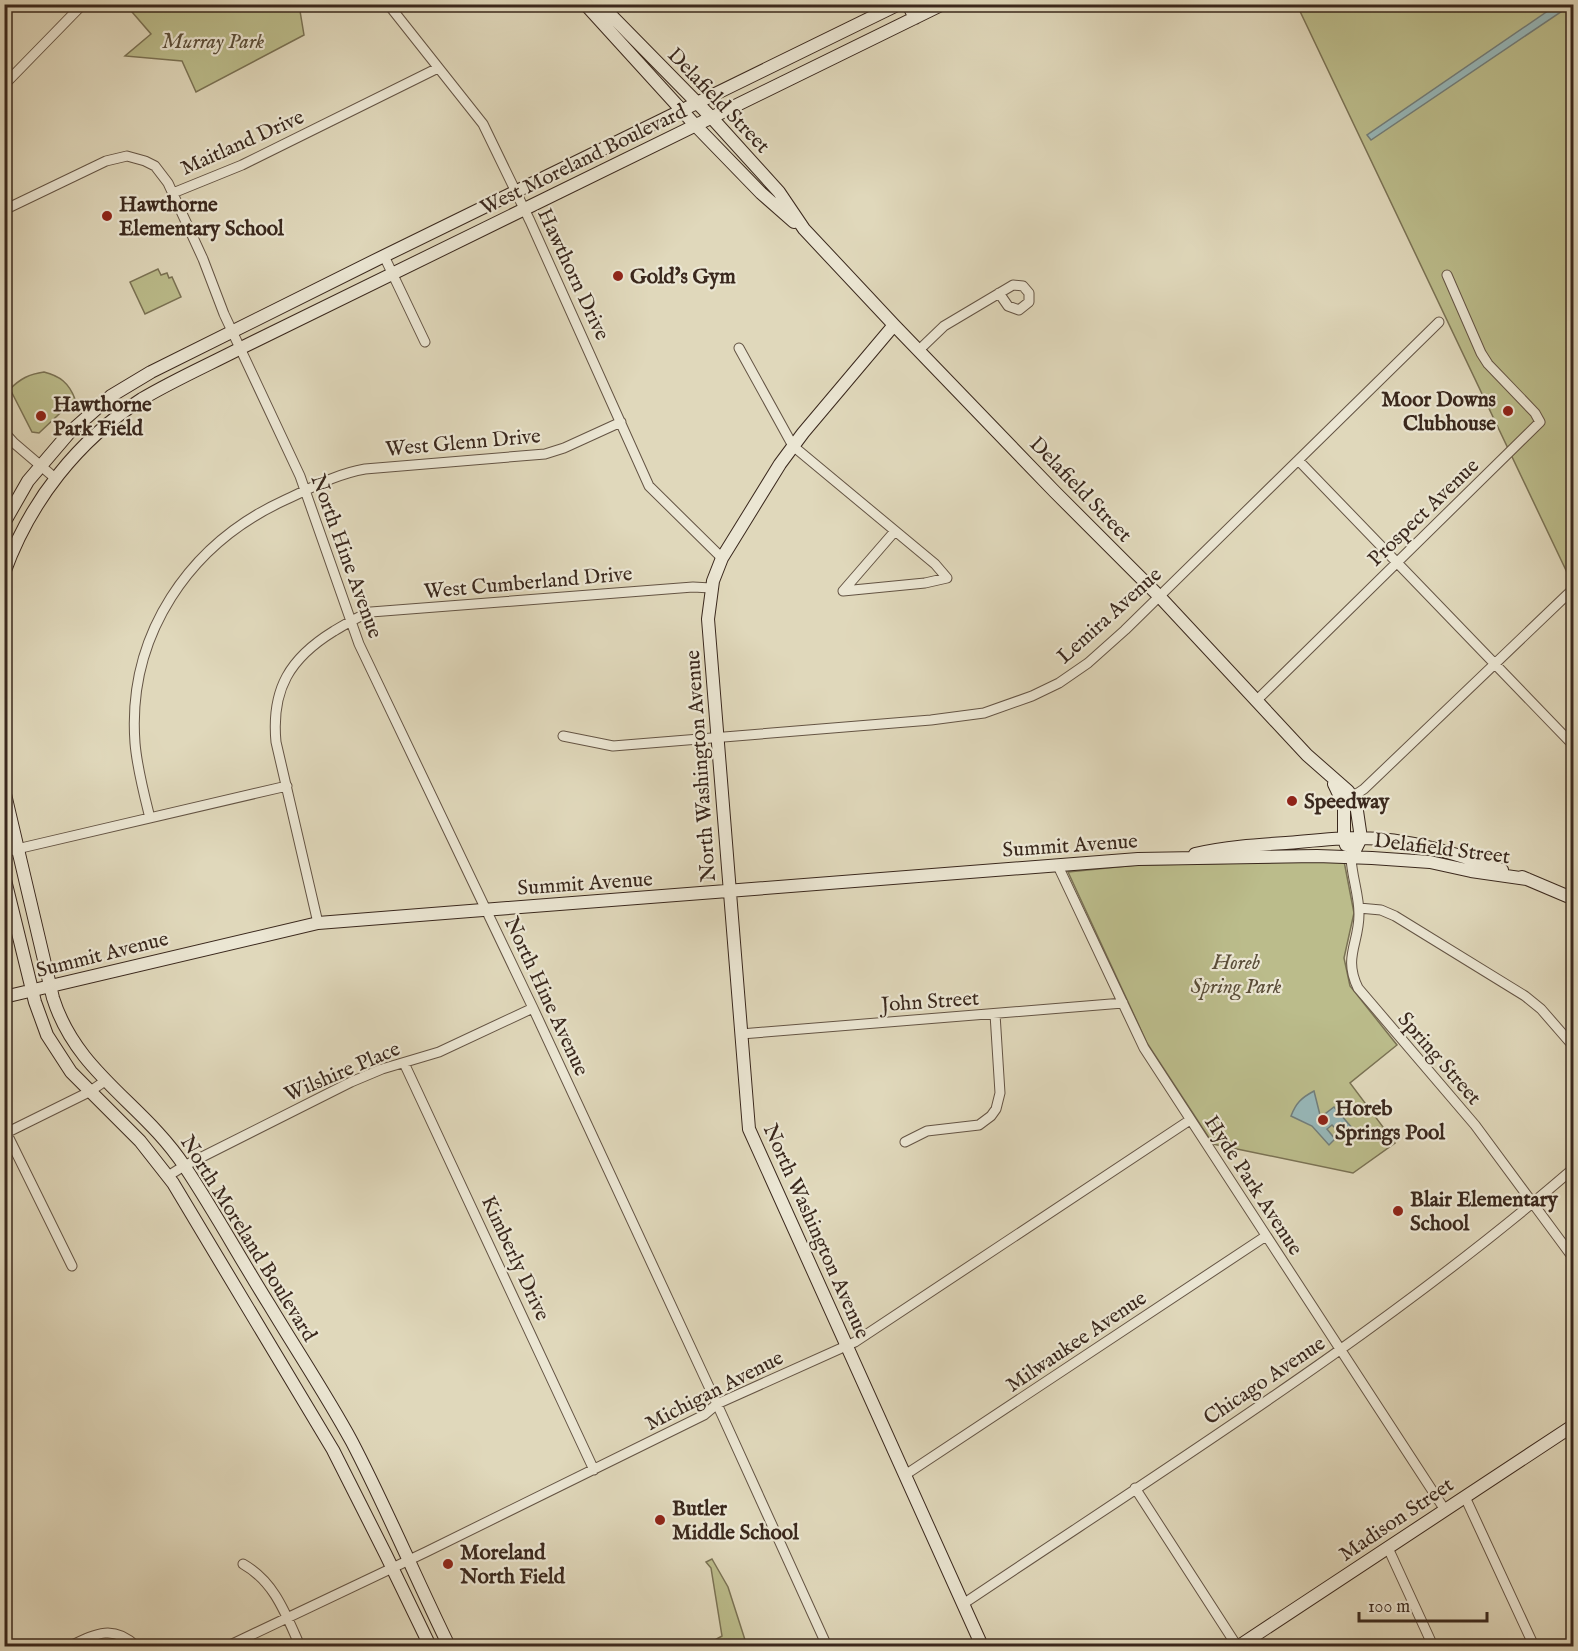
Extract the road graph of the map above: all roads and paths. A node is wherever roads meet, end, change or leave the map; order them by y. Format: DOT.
graph roads {
  1 [pos="83,4"];
  2 [pos="388,4"];
  3 [pos="899,4"];
  4 [pos="908,4"];
  5 [pos="943,4"];
  6 [pos="595,7"];
  7 [pos="915,18"];
  8 [pos="811,48"];
  9 [pos="819,65"];
  10 [pos="438,68"];
  11 [pos="662,68"];
  12 [pos="768,69"];
  13 [pos="653,78"];
  14 [pos="5,84"];
  15 [pos="777,86"];
  16 [pos="697,104"];
  17 [pos="683,110"];
  18 [pos="712,118"];
  19 [pos="696,126"];
  20 [pos="633,135"];
  21 [pos="643,152"];
  22 [pos="742,152"];
  23 [pos="578,162"];
  24 [pos="732,162"];
  25 [pos="586,179"];
  26 [pos="771,183"];
  27 [pos="516,192"];
  28 [pos="173,193"];
  29 [pos="761,193"];
  30 [pos="4,210"];
  31 [pos="524,210"];
  32 [pos="804,229"];
  33 [pos="384,256"];
  34 [pos="392,273"];
  35 [pos="1447,275"];
  36 [pos="999,293"];
  37 [pos="265,314"];
  38 [pos="1439,322"];
  39 [pos="894,325"];
  40 [pos="232,331"];
  41 [pos="274,332"];
  42 [pos="425,342"];
  43 [pos="241,348"];
  44 [pos="739,348"];
  45 [pos="919,350"];
  46 [pos="621,423"];
  47 [pos="4,432"];
  48 [pos="793,446"];
  49 [pos="1299,461"];
  50 [pos="40,466"];
  51 [pos="55,478"];
  52 [pos="306,490"];
  53 [pos="4,523"];
  54 [pos="895,531"];
  55 [pos="722,558"];
  56 [pos="1397,562"];
  57 [pos="4,573"];
  58 [pos="711,588"];
  59 [pos="1571,591"];
  60 [pos="1159,596"];
  61 [pos="350,621"];
  62 [pos="1495,664"];
  63 [pos="1257,700"];
  64 [pos="563,736"];
  65 [pos="718,738"];
  66 [pos="1574,746"];
  67 [pos="1330,777"];
  68 [pos="286,786"];
  69 [pos="4,790"];
  70 [pos="1352,797"];
  71 [pos="150,818"];
  72 [pos="1361,838"];
  73 [pos="1344,839"];
  74 [pos="18,849"];
  75 [pos="4,852"];
  76 [pos="1351,858"];
  77 [pos="1176,859"];
  78 [pos="1058,866"];
  79 [pos="4,876"];
  80 [pos="1527,879"];
  81 [pos="729,891"];
  82 [pos="1574,899"];
  83 [pos="1359,908"];
  84 [pos="485,910"];
  85 [pos="318,923"];
  86 [pos="37,928"];
  87 [pos="18,932"];
  88 [pos="50,986"];
  89 [pos="32,991"];
  90 [pos="4,997"];
  91 [pos="1123,1004"];
  92 [pos="533,1008"];
  93 [pos="995,1014"];
  94 [pos="741,1034"];
  95 [pos="70,1036"];
  96 [pos="53,1044"];
  97 [pos="1574,1047"];
  98 [pos="404,1063"];
  99 [pos="105,1081"];
  100 [pos="90,1092"];
  101 [pos="1190,1120"];
  102 [pos="5,1132"];
  103 [pos="904,1142"];
  104 [pos="184,1166"];
  105 [pos="1574,1168"];
  106 [pos="168,1176"];
  107 [pos="1533,1203"];
  108 [pos="1266,1236"];
  109 [pos="1574,1259"];
  110 [pos="72,1266"];
  111 [pos="846,1346"];
  112 [pos="1341,1350"];
  113 [pos="717,1404"];
  114 [pos="1574,1425"];
  115 [pos="594,1470"];
  116 [pos="905,1475"];
  117 [pos="1135,1488"];
  118 [pos="1465,1497"];
  119 [pos="1445,1510"];
  120 [pos="386,1512"];
  121 [pos="369,1520"];
  122 [pos="1388,1548"];
  123 [pos="408,1560"];
  124 [pos="243,1564"];
  125 [pos="392,1568"];
  126 [pos="963,1604"];
  127 [pos="433,1614"];
  128 [pos="287,1618"];
  129 [pos="418,1621"];
  130 [pos="70,1647"];
  131 [pos="136,1647"];
  132 [pos="228,1647"];
  133 [pos="300,1647"];
  134 [pos="430,1647"];
  135 [pos="449,1647"];
  136 [pos="827,1647"];
  137 [pos="982,1647"];
  138 [pos="1238,1647"];
  139 [pos="1433,1647"];
  140 [pos="1534,1647"];
  1 -- 14 [label="street"];
  2 -- 10 [label="street, Hawthorn Drive"];
  3 -- 8 [label="street, West Moreland Boulevard"];
  4 -- 7 [label="street"];
  5 -- 7 [label="street, West Moreland Boulevard"];
  6 -- 11 [label="street, Delafield Street"];
  6 -- 13 [label="street, Delafield Street"];
  7 -- 9 [label="street, West Moreland Boulevard"];
  8 -- 9 [label="street"];
  8 -- 12 [label="street, West Moreland Boulevard"];
  9 -- 15 [label="street, West Moreland Boulevard"];
  10 -- 27 [label="street, Hawthorn Drive"];
  10 -- 28 [label="street, Maitland Drive"];
  11 -- 13 [label="street"];
  11 -- 16 [label="street, Delafield Street"];
  12 -- 15 [label="street"];
  12 -- 16 [label="street, West Moreland Boulevard"];
  13 -- 17 [label="street, Delafield Street"];
  15 -- 18 [label="street, West Moreland Boulevard"];
  16 -- 17 [label="street, West Moreland Boulevard"];
  16 -- 18 [label="street, Delafield Street"];
  17 -- 19 [label="street, Delafield Street"];
  17 -- 20 [label="street, West Moreland Boulevard"];
  18 -- 19 [label="street, West Moreland Boulevard"];
  18 -- 22 [label="street, Delafield Street"];
  19 -- 21 [label="street, West Moreland Boulevard"];
  19 -- 24 [label="street, Delafield Street"];
  20 -- 21 [label="street"];
  20 -- 23 [label="street, West Moreland Boulevard"];
  21 -- 25 [label="street, West Moreland Boulevard"];
  22 -- 24 [label="street"];
  22 -- 26 [label="street, Delafield Street"];
  23 -- 25 [label="street"];
  23 -- 27 [label="street, West Moreland Boulevard"];
  24 -- 29 [label="street, Delafield Street"];
  25 -- 31 [label="street, West Moreland Boulevard"];
  26 -- 29 [label="street"];
  26 -- 32 [label="street, Delafield Street"];
  27 -- 31 [label="street, Hawthorn Drive"];
  27 -- 33 [label="street, West Moreland Boulevard"];
  28 -- 30 [label="street, Maitland Drive"];
  28 -- 40 [label="street, North Hine Avenue"];
  29 -- 32 [label="street, Delafield Street"];
  31 -- 34 [label="street, West Moreland Boulevard"];
  31 -- 46 [label="street, Hawthorn Drive"];
  32 -- 39 [label="street, Delafield Street"];
  33 -- 34 [label="street"];
  33 -- 37 [label="street, West Moreland Boulevard"];
  34 -- 41 [label="street, West Moreland Boulevard"];
  34 -- 42 [label="street"];
  35 -- 56 [label="street, Prospect Avenue"];
  36 -- 45 [label="street"];
  37 -- 40 [label="street, West Moreland Boulevard"];
  37 -- 41 [label="street"];
  38 -- 49 [label="street, Lemira Avenue"];
  39 -- 45 [label="street, Delafield Street"];
  39 -- 48 [label="street, North Washington Avenue"];
  40 -- 43 [label="street, North Hine Avenue"];
  40 -- 50 [label="street"];
  41 -- 43 [label="street, West Moreland Boulevard"];
  43 -- 51 [label="street"];
  43 -- 52 [label="street, North Hine Avenue"];
  44 -- 48 [label="street"];
  45 -- 60 [label="street, Delafield Street"];
  46 -- 52 [label="street, West Glenn Drive"];
  46 -- 55 [label="street, Hawthorn Drive"];
  47 -- 50 [label="street"];
  48 -- 54 [label="street"];
  48 -- 55 [label="street, North Washington Avenue"];
  49 -- 56 [label="street"];
  49 -- 60 [label="street, Lemira Avenue"];
  50 -- 51 [label="street"];
  50 -- 53 [label="street"];
  51 -- 57 [label="street"];
  52 -- 61 [label="street, North Hine Avenue"];
  52 -- 71 [label="street, West Glenn Drive"];
  54 -- 54 [label="street"];
  55 -- 58 [label="street, North Washington Avenue"];
  56 -- 62 [label="street"];
  56 -- 63 [label="street, Prospect Avenue"];
  58 -- 61 [label="street, West Cumberland Drive"];
  58 -- 65 [label="street, North Washington Avenue"];
  59 -- 62 [label="street"];
  60 -- 63 [label="street, Delafield Street"];
  60 -- 65 [label="street, Lemira Avenue"];
  61 -- 68 [label="street, West Cumberland Drive"];
  61 -- 84 [label="street, North Hine Avenue"];
  62 -- 66 [label="street"];
  62 -- 70 [label="street"];
  63 -- 67 [label="street, Delafield Street"];
  64 -- 65 [label="street, Lemira Avenue"];
  65 -- 81 [label="street, North Washington Avenue"];
  67 -- 70 [label="street, Delafield Street"];
  67 -- 73 [label="street, Delafield Street"];
  68 -- 71 [label="street"];
  68 -- 85 [label="street, West Cumberland Drive"];
  69 -- 74 [label="street, North Moreland Boulevard"];
  70 -- 72 [label="street, Delafield Street"];
  71 -- 74 [label="street"];
  72 -- 73 [label="street, Summit Avenue"];
  72 -- 76 [label="street, Delafield Street"];
  72 -- 80 [label="street, Delafield Street"];
  73 -- 76 [label="street, Delafield Street"];
  73 -- 77 [label="street, Summit Avenue"];
  74 -- 75 [label="street"];
  74 -- 86 [label="street, North Moreland Boulevard"];
  76 -- 77 [label="street, Summit Avenue"];
  76 -- 80 [label="street, Delafield Street"];
  76 -- 83 [label="street, Spring Street"];
  77 -- 78 [label="street, Summit Avenue"];
  78 -- 81 [label="street, Summit Avenue"];
  78 -- 91 [label="street, Hyde Park Avenue"];
  79 -- 87 [label="street, North Moreland Boulevard"];
  80 -- 82 [label="street, Delafield Street"];
  81 -- 84 [label="street, Summit Avenue"];
  81 -- 94 [label="street, North Washington Avenue"];
  83 -- 97 [label="street"];
  83 -- 107 [label="street, Spring Street"];
  84 -- 85 [label="street, Summit Avenue"];
  84 -- 92 [label="street, North Hine Avenue"];
  85 -- 88 [label="street, Summit Avenue"];
  86 -- 87 [label="street"];
  86 -- 88 [label="street, North Moreland Boulevard"];
  87 -- 89 [label="street, North Moreland Boulevard"];
  88 -- 89 [label="street, Summit Avenue"];
  88 -- 95 [label="street, North Moreland Boulevard"];
  89 -- 90 [label="street, Summit Avenue"];
  89 -- 96 [label="street, North Moreland Boulevard"];
  91 -- 93 [label="street, John Street"];
  91 -- 101 [label="street, Hyde Park Avenue"];
  92 -- 98 [label="street, Wilshire Place"];
  92 -- 113 [label="street, North Hine Avenue"];
  93 -- 94 [label="street, John Street"];
  93 -- 103 [label="street"];
  94 -- 111 [label="street, North Washington Avenue"];
  95 -- 96 [label="street"];
  95 -- 99 [label="street, North Moreland Boulevard"];
  96 -- 100 [label="street, North Moreland Boulevard"];
  98 -- 104 [label="street, Wilshire Place"];
  98 -- 115 [label="street, Kimberly Drive"];
  99 -- 100 [label="street"];
  99 -- 104 [label="street, North Moreland Boulevard"];
  100 -- 102 [label="street"];
  100 -- 106 [label="street, North Moreland Boulevard"];
  101 -- 108 [label="street, Hyde Park Avenue"];
  101 -- 111 [label="street, Michigan Avenue"];
  102 -- 110 [label="street"];
  104 -- 106 [label="street, Wilshire Place"];
  104 -- 120 [label="street, North Moreland Boulevard"];
  105 -- 107 [label="street, Chicago Avenue"];
  106 -- 121 [label="street, North Moreland Boulevard"];
  107 -- 109 [label="street, Spring Street"];
  107 -- 112 [label="street, Chicago Avenue"];
  108 -- 112 [label="street, Hyde Park Avenue"];
  108 -- 116 [label="street, Milwaukee Avenue"];
  111 -- 113 [label="street, Michigan Avenue"];
  111 -- 116 [label="street, North Washington Avenue"];
  112 -- 117 [label="street, Chicago Avenue"];
  112 -- 119 [label="street, Hyde Park Avenue"];
  113 -- 115 [label="street, Michigan Avenue"];
  113 -- 136 [label="street, North Hine Avenue"];
  114 -- 118 [label="street, Madison Street"];
  115 -- 123 [label="street, Michigan Avenue"];
  116 -- 126 [label="street, North Washington Avenue"];
  117 -- 126 [label="street, Chicago Avenue"];
  117 -- 138 [label="street"];
  118 -- 119 [label="street, Madison Street"];
  118 -- 140 [label="street"];
  119 -- 122 [label="street, Madison Street"];
  120 -- 121 [label="street"];
  120 -- 123 [label="street, North Moreland Boulevard"];
  121 -- 125 [label="street, North Moreland Boulevard"];
  122 -- 138 [label="street, Madison Street"];
  122 -- 139 [label="street"];
  123 -- 125 [label="street, Michigan Avenue"];
  123 -- 127 [label="street, North Moreland Boulevard"];
  124 -- 128 [label="street"];
  125 -- 128 [label="street, Michigan Avenue"];
  125 -- 129 [label="street, North Moreland Boulevard"];
  126 -- 137 [label="street, North Washington Avenue"];
  127 -- 129 [label="street"];
  127 -- 135 [label="street, North Moreland Boulevard"];
  128 -- 132 [label="street, Michigan Avenue"];
  128 -- 133 [label="street"];
  129 -- 134 [label="street, North Moreland Boulevard"];
  130 -- 131 [label="street"];
}
